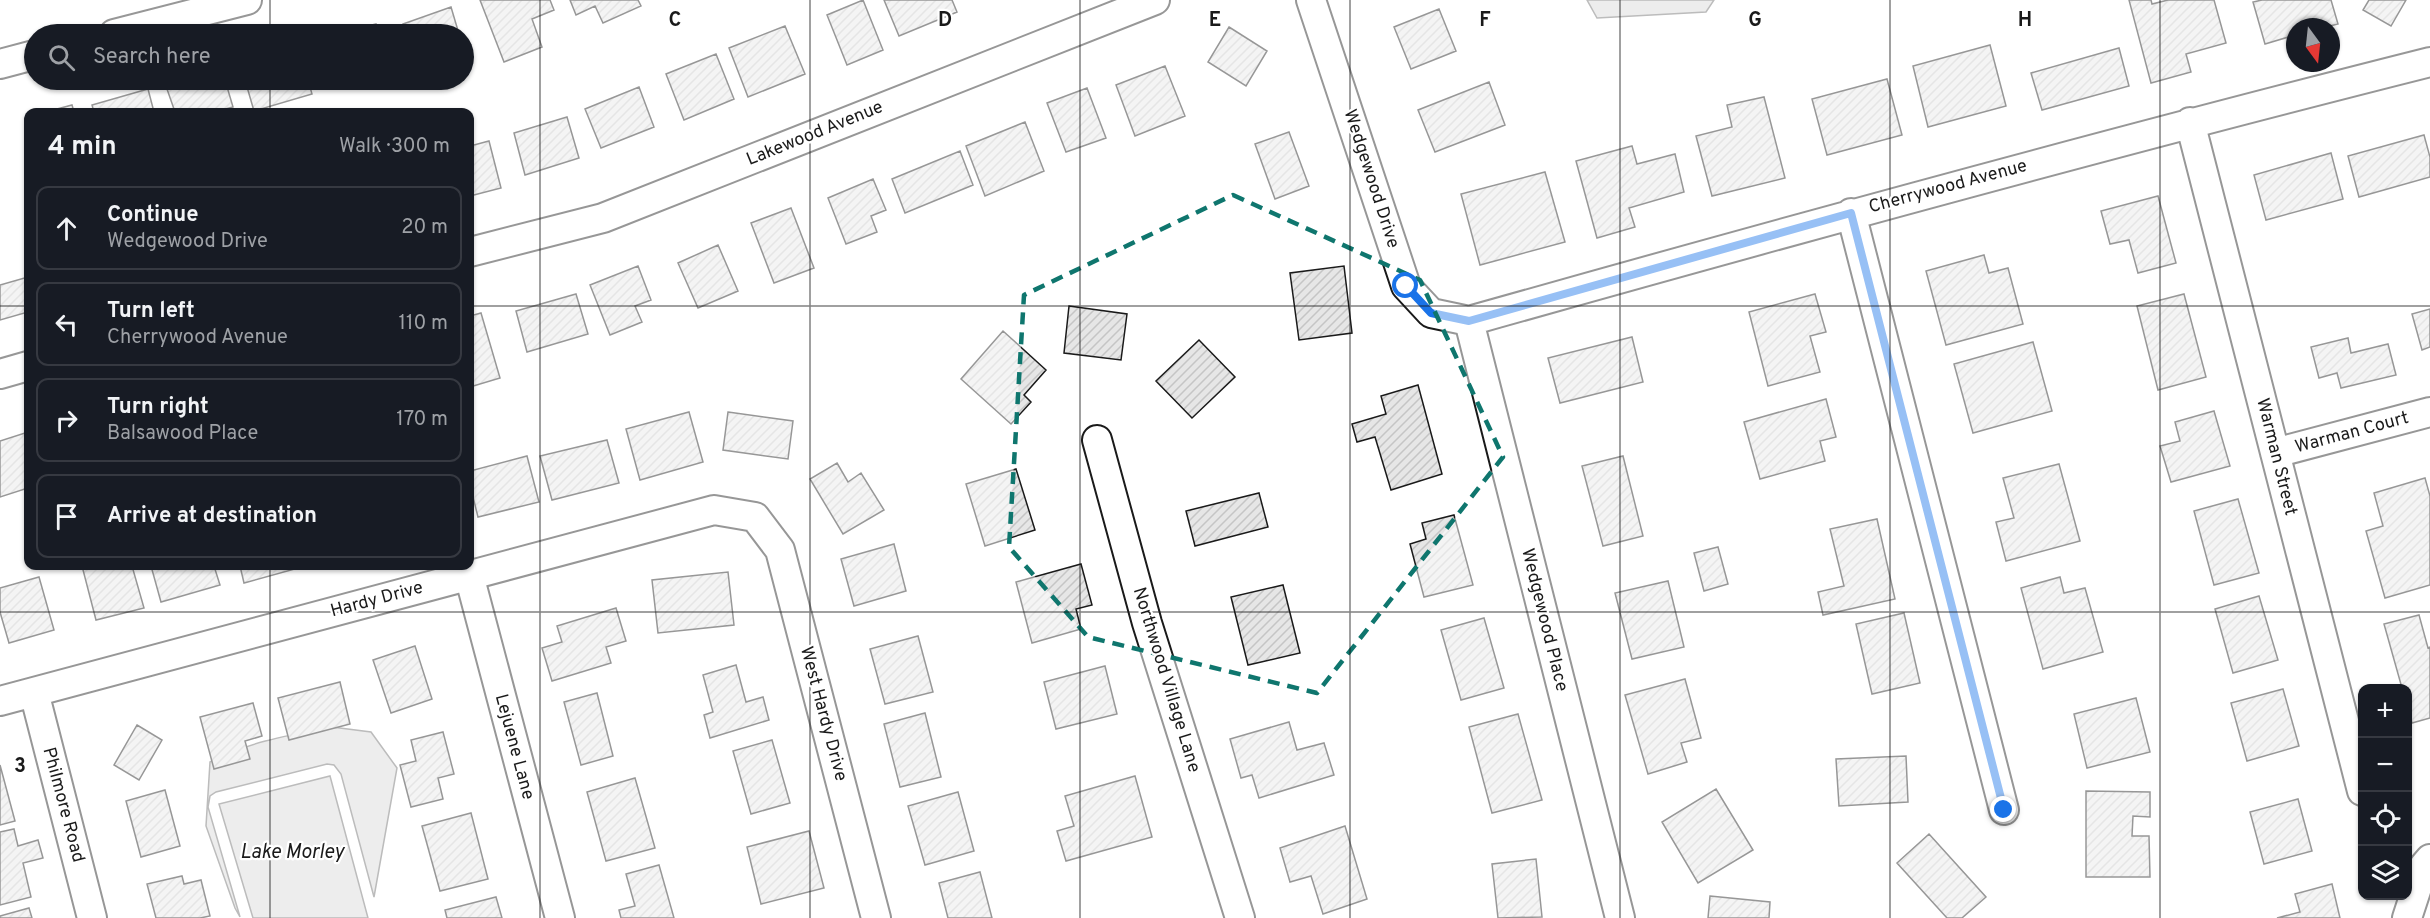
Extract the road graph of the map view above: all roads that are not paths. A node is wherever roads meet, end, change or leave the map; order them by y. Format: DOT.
graph roads {
  1 [pos="247,0"];
  2 [pos="1155,0"];
  3 [pos="1311,0"];
  4 [pos="153,24"];
  5 [pos="24,58"];
  6 [pos="2430,62"];
  7 [pos="0,64"];
  8 [pos="2190,122"];
  9 [pos="1851,213"];
  10 [pos="474,251"];
  11 [pos="1469,321"];
  12 [pos="24,367"];
  13 [pos="0,374"];
  14 [pos="2430,412"];
  15 [pos="1097,441"];
  16 [pos="2275,453"];
  17 [pos="755,517"];
  18 [pos="469,575"];
  19 [pos="34,692"];
  20 [pos="0,701"];
  21 [pos="2358,775"];
  22 [pos="2004,810"];
  23 [pos="2421,859"];
  24 [pos="92,918"];
  25 [pos="560,918"];
  26 [pos="876,918"];
  27 [pos="1240,918"];
  28 [pos="1620,918"];
  29 [pos="2407,918"];
  1 -- 4 [label="street"];
  2 -- 10 [label="street, Lakewood Avenue"];
  3 -- 11 [label="street, Wedgewood Drive"];
  5 -- 7 [label="street"];
  6 -- 8 [label="street, Cherrywood Avenue"];
  8 -- 9 [label="street, Cherrywood Avenue"];
  8 -- 16 [label="street, Warman Street"];
  9 -- 11 [label="street, Cherrywood Avenue"];
  9 -- 22 [label="street"];
  11 -- 28 [label="street, Wedgewood Place"];
  12 -- 13 [label="street"];
  14 -- 16 [label="street, Warman Court"];
  15 -- 27 [label="street, Northwood Village Lane"];
  16 -- 21 [label="street, Warman Street"];
  17 -- 18 [label="street, Hardy Drive"];
  17 -- 26 [label="street, West Hardy Drive"];
  18 -- 19 [label="street, Hardy Drive"];
  18 -- 25 [label="street, Lejuene Lane"];
  19 -- 20 [label="street, Hardy Drive"];
  19 -- 24 [label="street, Philmore Road"];
  23 -- 29 [label="street"];
}
